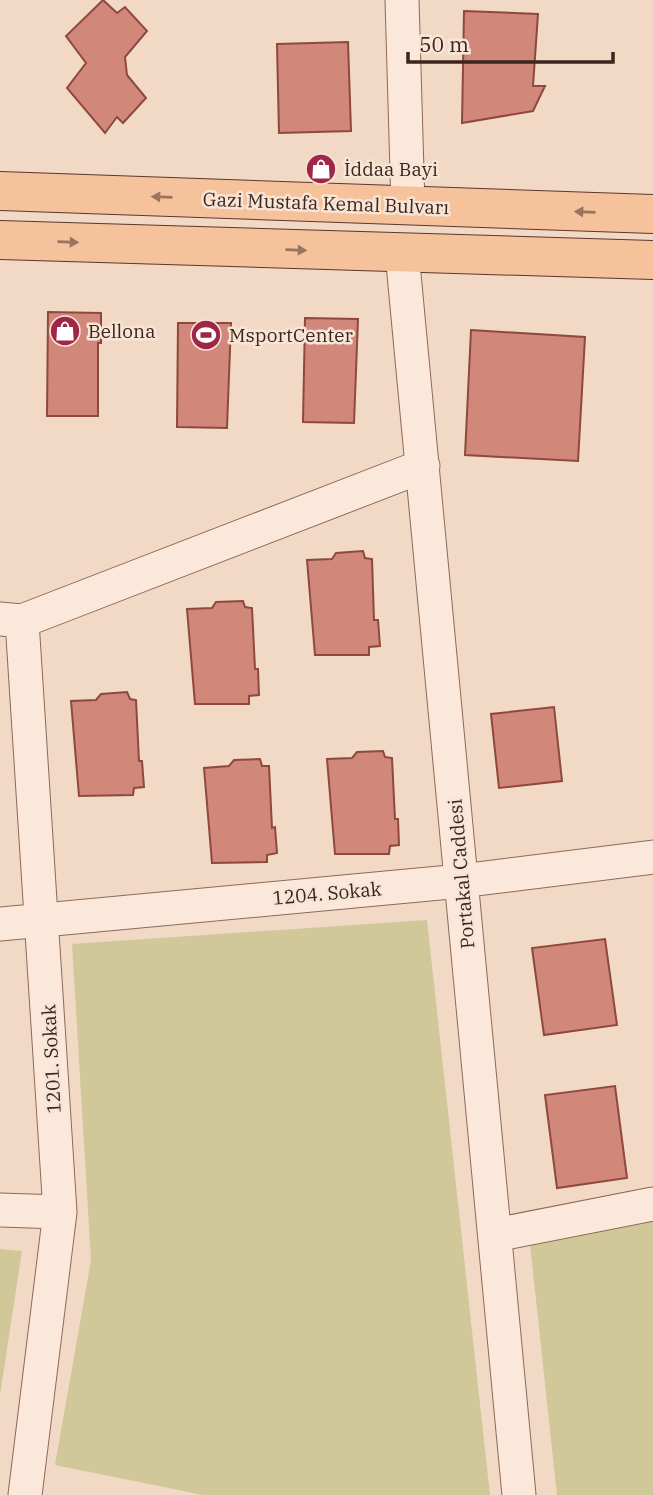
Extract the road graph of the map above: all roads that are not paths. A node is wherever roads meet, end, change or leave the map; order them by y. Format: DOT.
graph roads {
  1 [pos="402,0"];
  2 [pos="0,191"];
  3 [pos="408,206"];
  4 [pos="653,215"];
  5 [pos="0,240"];
  6 [pos="402,253"];
  7 [pos="653,260"];
  8 [pos="423,466"];
  9 [pos="11,620"];
  10 [pos="653,857"];
  11 [pos="461,881"];
  12 [pos="43,919"];
  13 [pos="0,924"];
  14 [pos="653,1203"];
  15 [pos="0,1210"];
  16 [pos="60,1212"];
  17 [pos="495,1235"];
  18 [pos="25,1495"];
  19 [pos="519,1495"];
  1 -- 3 [label="street"];
  3 -- 2 [label="main road, Gazi Mustafa Kemal Bulvarı, one-way"];
  4 -- 3 [label="main road, Gazi Mustafa Kemal Bulvarı, one-way"];
  5 -- 6 [label="main road, one-way"];
  6 -- 7 [label="main road"];
  6 -- 8 [label="street, Portakal Caddesi"];
  8 -- 9 [label="street"];
  8 -- 11 [label="street, Portakal Caddesi"];
  9 -- 12 [label="street, 1201. Sokak"];
  10 -- 11 [label="street, 1204. Sokak"];
  11 -- 12 [label="street, 1204. Sokak"];
  11 -- 17 [label="street, Portakal Caddesi"];
  12 -- 13 [label="street, 1204. Sokak"];
  12 -- 16 [label="street, 1201. Sokak"];
  14 -- 17 [label="street"];
  15 -- 16 [label="street"];
  16 -- 18 [label="street, 1201. Sokak"];
  17 -- 19 [label="street, Portakal Caddesi"];
}
